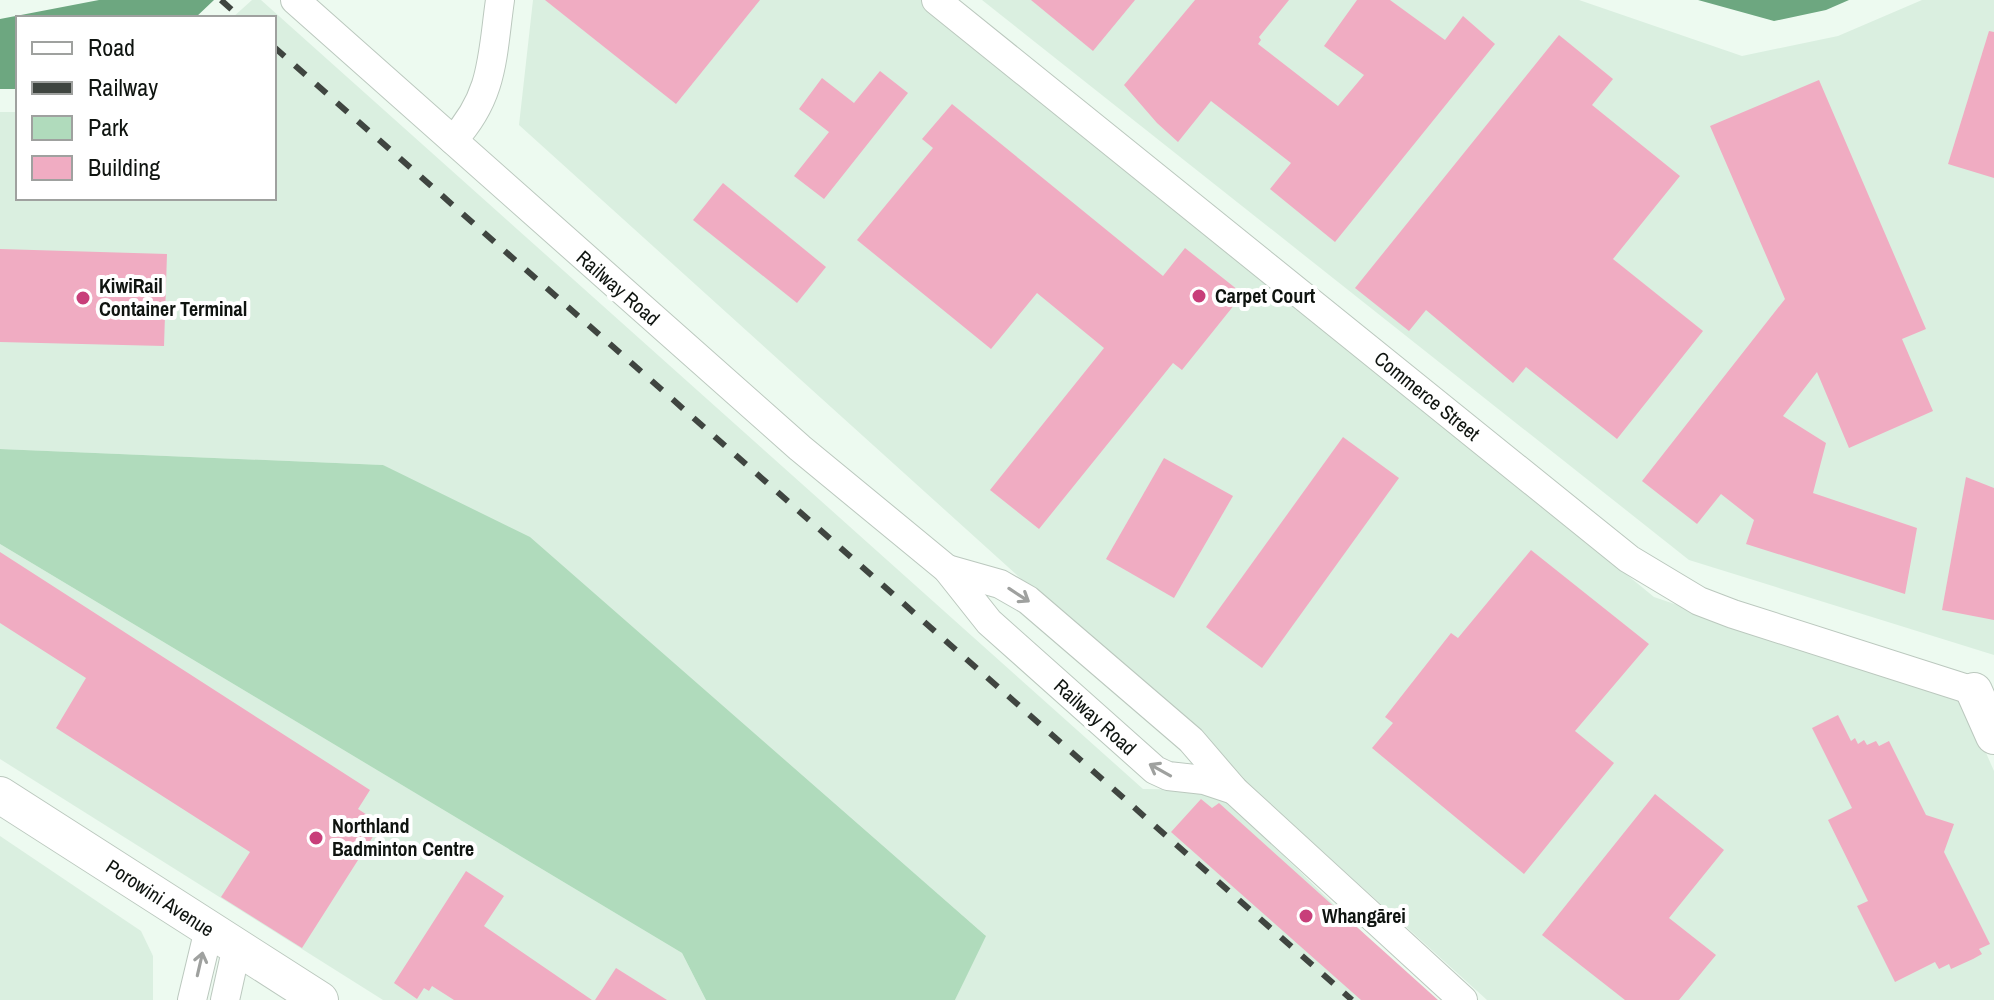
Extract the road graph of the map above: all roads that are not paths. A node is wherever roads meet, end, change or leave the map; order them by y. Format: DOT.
graph roads {
  1 [pos="295,0"];
  2 [pos="500,0"];
  3 [pos="936,0"];
  4 [pos="453,140"];
  5 [pos="947,569"];
  6 [pos="1984,694"];
  7 [pos="1994,736"];
  8 [pos="1234,790"];
  9 [pos="0,795"];
  10 [pos="223,938"];
  11 [pos="192,1000"];
  12 [pos="225,1000"];
  13 [pos="320,1000"];
  14 [pos="1463,1000"];
  1 -- 4 [label="street, Railway Road"];
  2 -- 4 [label="street"];
  3 -- 6 [label="street, Commerce Street"];
  4 -- 5 [label="street, Railway Road"];
  5 -- 8 [label="street, Railway Road, one-way"];
  8 -- 5 [label="street, Railway Road, one-way"];
  6 -- 7 [label="main road, Commerce Street"];
  8 -- 14 [label="street, Railway Road"];
  9 -- 10 [label="main road, Porowini Avenue"];
  11 -- 10 [label="street, one-way"];
  10 -- 12 [label="street"];
  10 -- 13 [label="main road, Porowini Avenue"];
}
